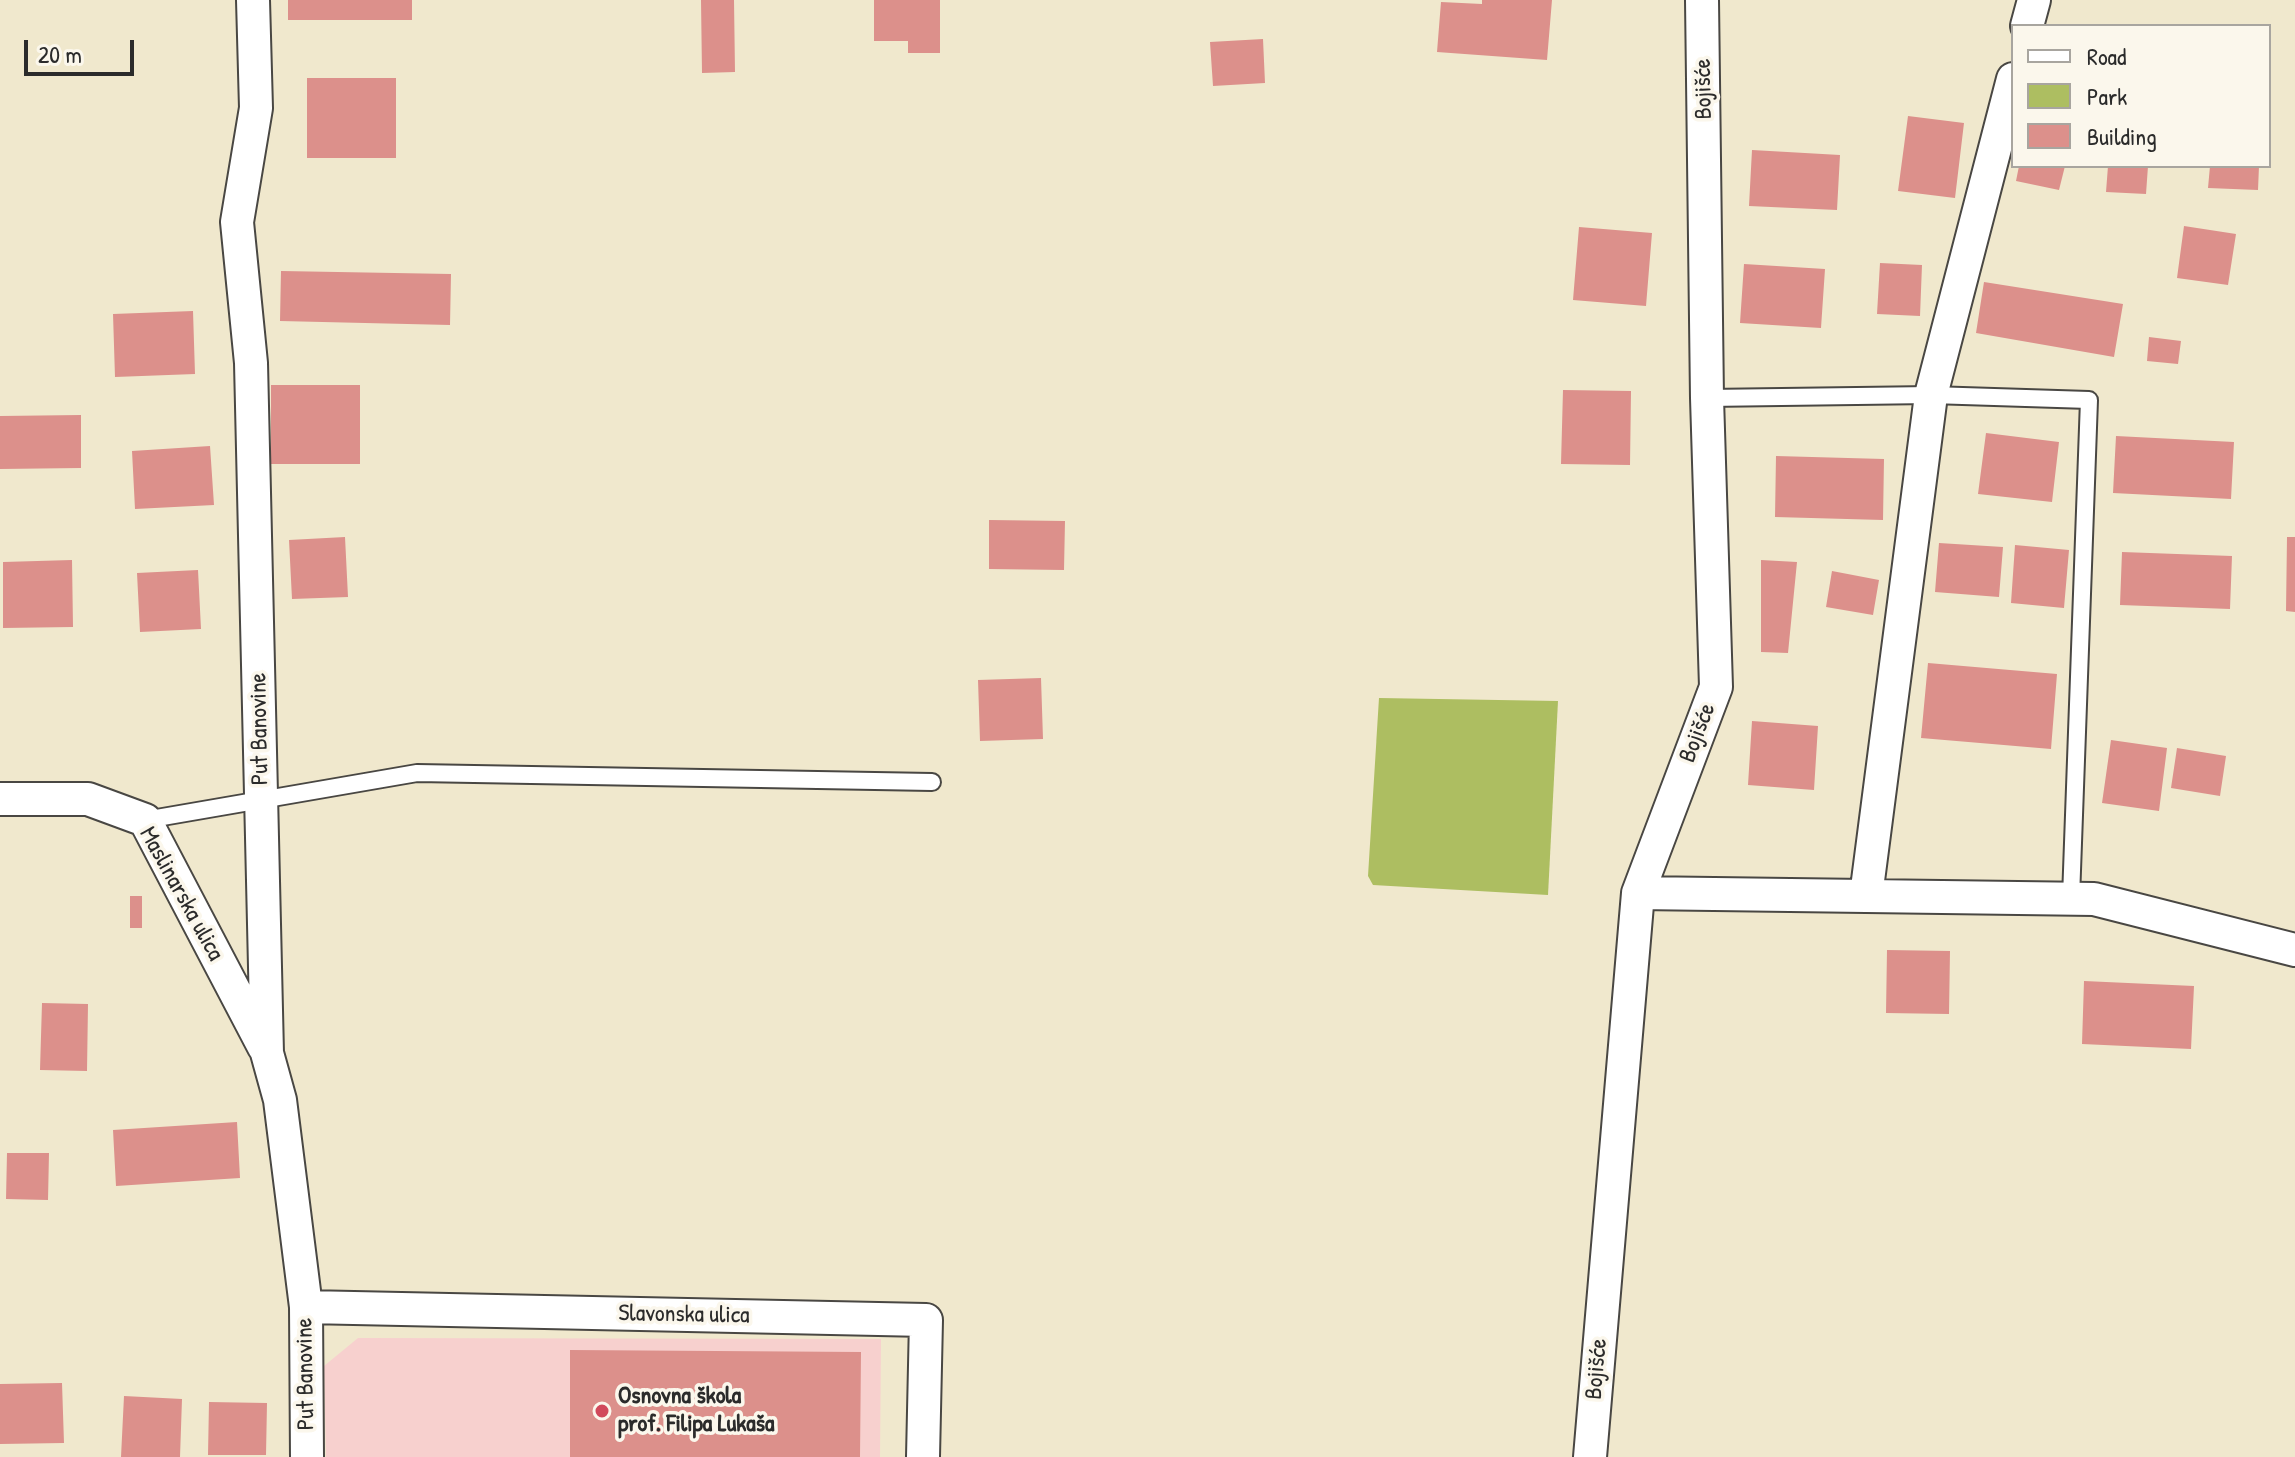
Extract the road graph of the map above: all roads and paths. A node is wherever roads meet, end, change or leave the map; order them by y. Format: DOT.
graph roads {
  1 [pos="253,0"];
  2 [pos="1702,0"];
  3 [pos="2034,0"];
  4 [pos="2028,24"];
  5 [pos="2011,87"];
  6 [pos="1931,395"];
  7 [pos="1707,398"];
  8 [pos="932,782"];
  9 [pos="0,799"];
  10 [pos="261,801"];
  11 [pos="145,820"];
  12 [pos="1638,893"];
  13 [pos="1866,896"];
  14 [pos="2071,898"];
  15 [pos="2295,950"];
  16 [pos="267,1053"];
  17 [pos="306,1307"];
  18 [pos="307,1457"];
  19 [pos="923,1457"];
  20 [pos="1590,1457"];
  1 -- 10 [label="street, Put Banovine"];
  2 -- 7 [label="street, Bojišće"];
  3 -- 4 [label="street"];
  5 -- 6 [label="street"];
  6 -- 7 [label="lane"];
  6 -- 13 [label="street"];
  6 -- 14 [label="lane"];
  7 -- 12 [label="street, Bojišće"];
  8 -- 10 [label="lane"];
  9 -- 11 [label="street, Maslinarska ulica"];
  10 -- 11 [label="lane"];
  10 -- 16 [label="street, Put Banovine"];
  11 -- 16 [label="street, Maslinarska ulica"];
  12 -- 13 [label="street"];
  12 -- 20 [label="street, Bojišće"];
  13 -- 14 [label="street"];
  14 -- 15 [label="street"];
  16 -- 17 [label="street, Put Banovine"];
  17 -- 18 [label="street, Put Banovine"];
  17 -- 19 [label="street, Slavonska ulica"];
}
